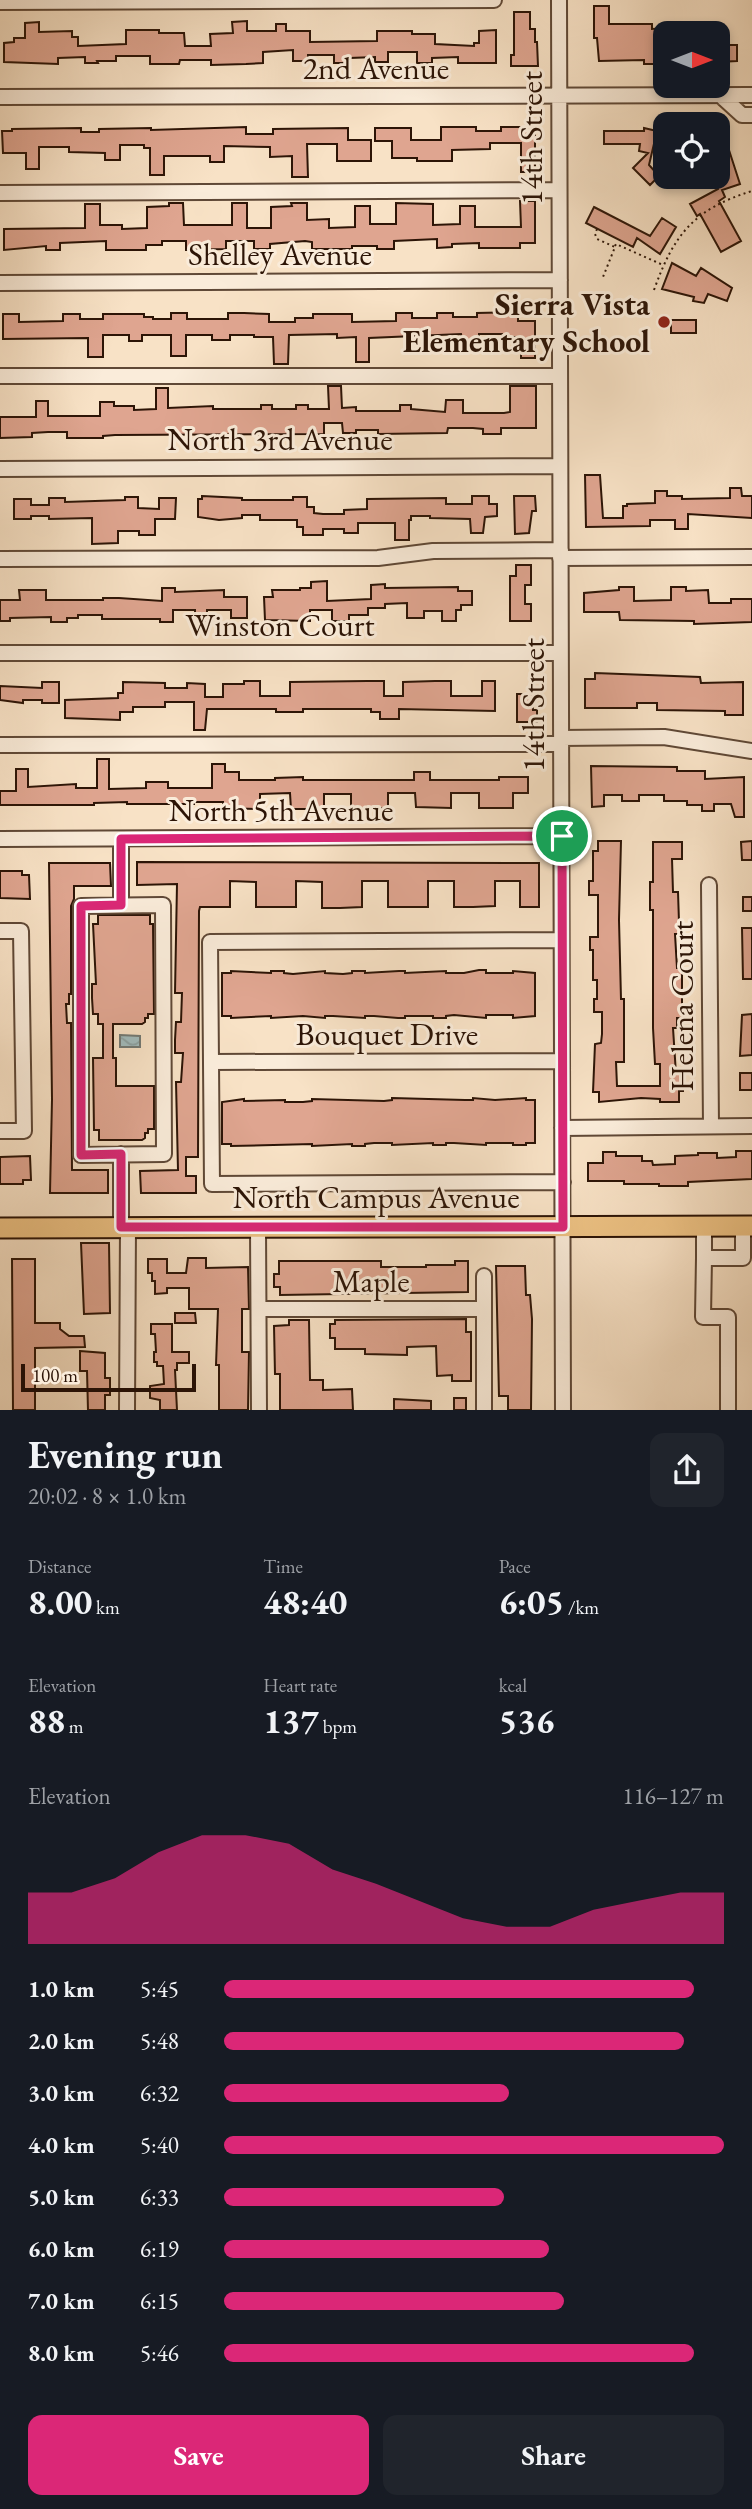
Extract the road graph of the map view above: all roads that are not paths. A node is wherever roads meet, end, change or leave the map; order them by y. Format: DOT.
graph roads {
  1 [pos="494,0"];
  2 [pos="559,0"];
  3 [pos="0,2"];
  4 [pos="559,95"];
  5 [pos="653,95"];
  6 [pos="730,95"];
  7 [pos="752,95"];
  8 [pos="0,97"];
  9 [pos="723,98"];
  10 [pos="752,115"];
  11 [pos="559,190"];
  12 [pos="0,192"];
  13 [pos="560,280"];
  14 [pos="0,283"];
  15 [pos="0,376"];
  16 [pos="560,376"];
  17 [pos="560,466"];
  18 [pos="0,469"];
  19 [pos="560,554"];
  20 [pos="752,558"];
  21 [pos="0,559"];
  22 [pos="0,653"];
  23 [pos="560,653"];
  24 [pos="561,741"];
  25 [pos="0,745"];
  26 [pos="752,751"];
  27 [pos="562,836"];
  28 [pos="0,839"];
  29 [pos="121,839"];
  30 [pos="709,885"];
  31 [pos="121,905"];
  32 [pos="0,931"];
  33 [pos="561,940"];
  34 [pos="562,1061"];
  35 [pos="212,1062"];
  36 [pos="710,1126"];
  37 [pos="752,1126"];
  38 [pos="562,1128"];
  39 [pos="0,1131"];
  40 [pos="121,1154"];
  41 [pos="563,1182"];
  42 [pos="704,1226"];
  43 [pos="747,1226"];
  44 [pos="125,1227"];
  45 [pos="258,1227"];
  46 [pos="563,1227"];
  47 [pos="0,1228"];
  48 [pos="704,1258"];
  49 [pos="484,1276"];
  50 [pos="259,1309"];
  51 [pos="484,1309"];
  52 [pos="127,1410"];
  53 [pos="259,1410"];
  54 [pos="484,1410"];
  55 [pos="563,1410"];
  56 [pos="728,1410"];
  1 -- 3 [label="street"];
  2 -- 4 [label="street, 14th Street"];
  4 -- 5 [label="street, 2nd Avenue"];
  4 -- 8 [label="street, 2nd Avenue"];
  4 -- 11 [label="street, 14th Street"];
  6 -- 7 [label="street, 2nd Avenue"];
  9 -- 10 [label="street"];
  11 -- 12 [label="street"];
  11 -- 13 [label="street, 14th Street"];
  13 -- 14 [label="street, Shelley Avenue"];
  13 -- 16 [label="street, 14th Street"];
  15 -- 16 [label="street"];
  16 -- 17 [label="street, 14th Street"];
  17 -- 18 [label="street, North 3rd Avenue"];
  17 -- 19 [label="street, 14th Street"];
  19 -- 20 [label="street"];
  19 -- 21 [label="street"];
  19 -- 23 [label="street, 14th Street"];
  22 -- 23 [label="street, Winston Court"];
  23 -- 24 [label="street, 14th Street"];
  24 -- 25 [label="street"];
  24 -- 26 [label="street"];
  24 -- 27 [label="street, 14th Street"];
  27 -- 29 [label="street, North 5th Avenue"];
  27 -- 33 [label="street, 14th Street"];
  28 -- 29 [label="street, North 5th Avenue"];
  29 -- 31 [label="street"];
  30 -- 36 [label="street, Helena Court"];
  31 -- 40 [label="street"];
  31 -- 40 [label="street"];
  32 -- 39 [label="street"];
  33 -- 34 [label="street, 14th Street"];
  33 -- 35 [label="street"];
  34 -- 35 [label="street, Bouquet Drive"];
  34 -- 38 [label="street, 14th Street"];
  35 -- 41 [label="street"];
  36 -- 37 [label="street"];
  36 -- 38 [label="street"];
  38 -- 41 [label="street, 14th Street"];
  40 -- 44 [label="street"];
  41 -- 46 [label="street, 14th Street"];
  42 -- 43 [label="main road, North Campus Avenue"];
  42 -- 46 [label="main road, North Campus Avenue"];
  42 -- 48 [label="street"];
  43 -- 48 [label="street"];
  44 -- 45 [label="main road, North Campus Avenue"];
  44 -- 47 [label="main road, North Campus Avenue"];
  44 -- 52 [label="street"];
  45 -- 46 [label="main road, North Campus Avenue"];
  45 -- 50 [label="street"];
  46 -- 55 [label="street, 14th Street"];
  48 -- 56 [label="street"];
  49 -- 51 [label="street"];
  50 -- 51 [label="street, Maple"];
  50 -- 53 [label="street"];
  51 -- 54 [label="street"];
}
